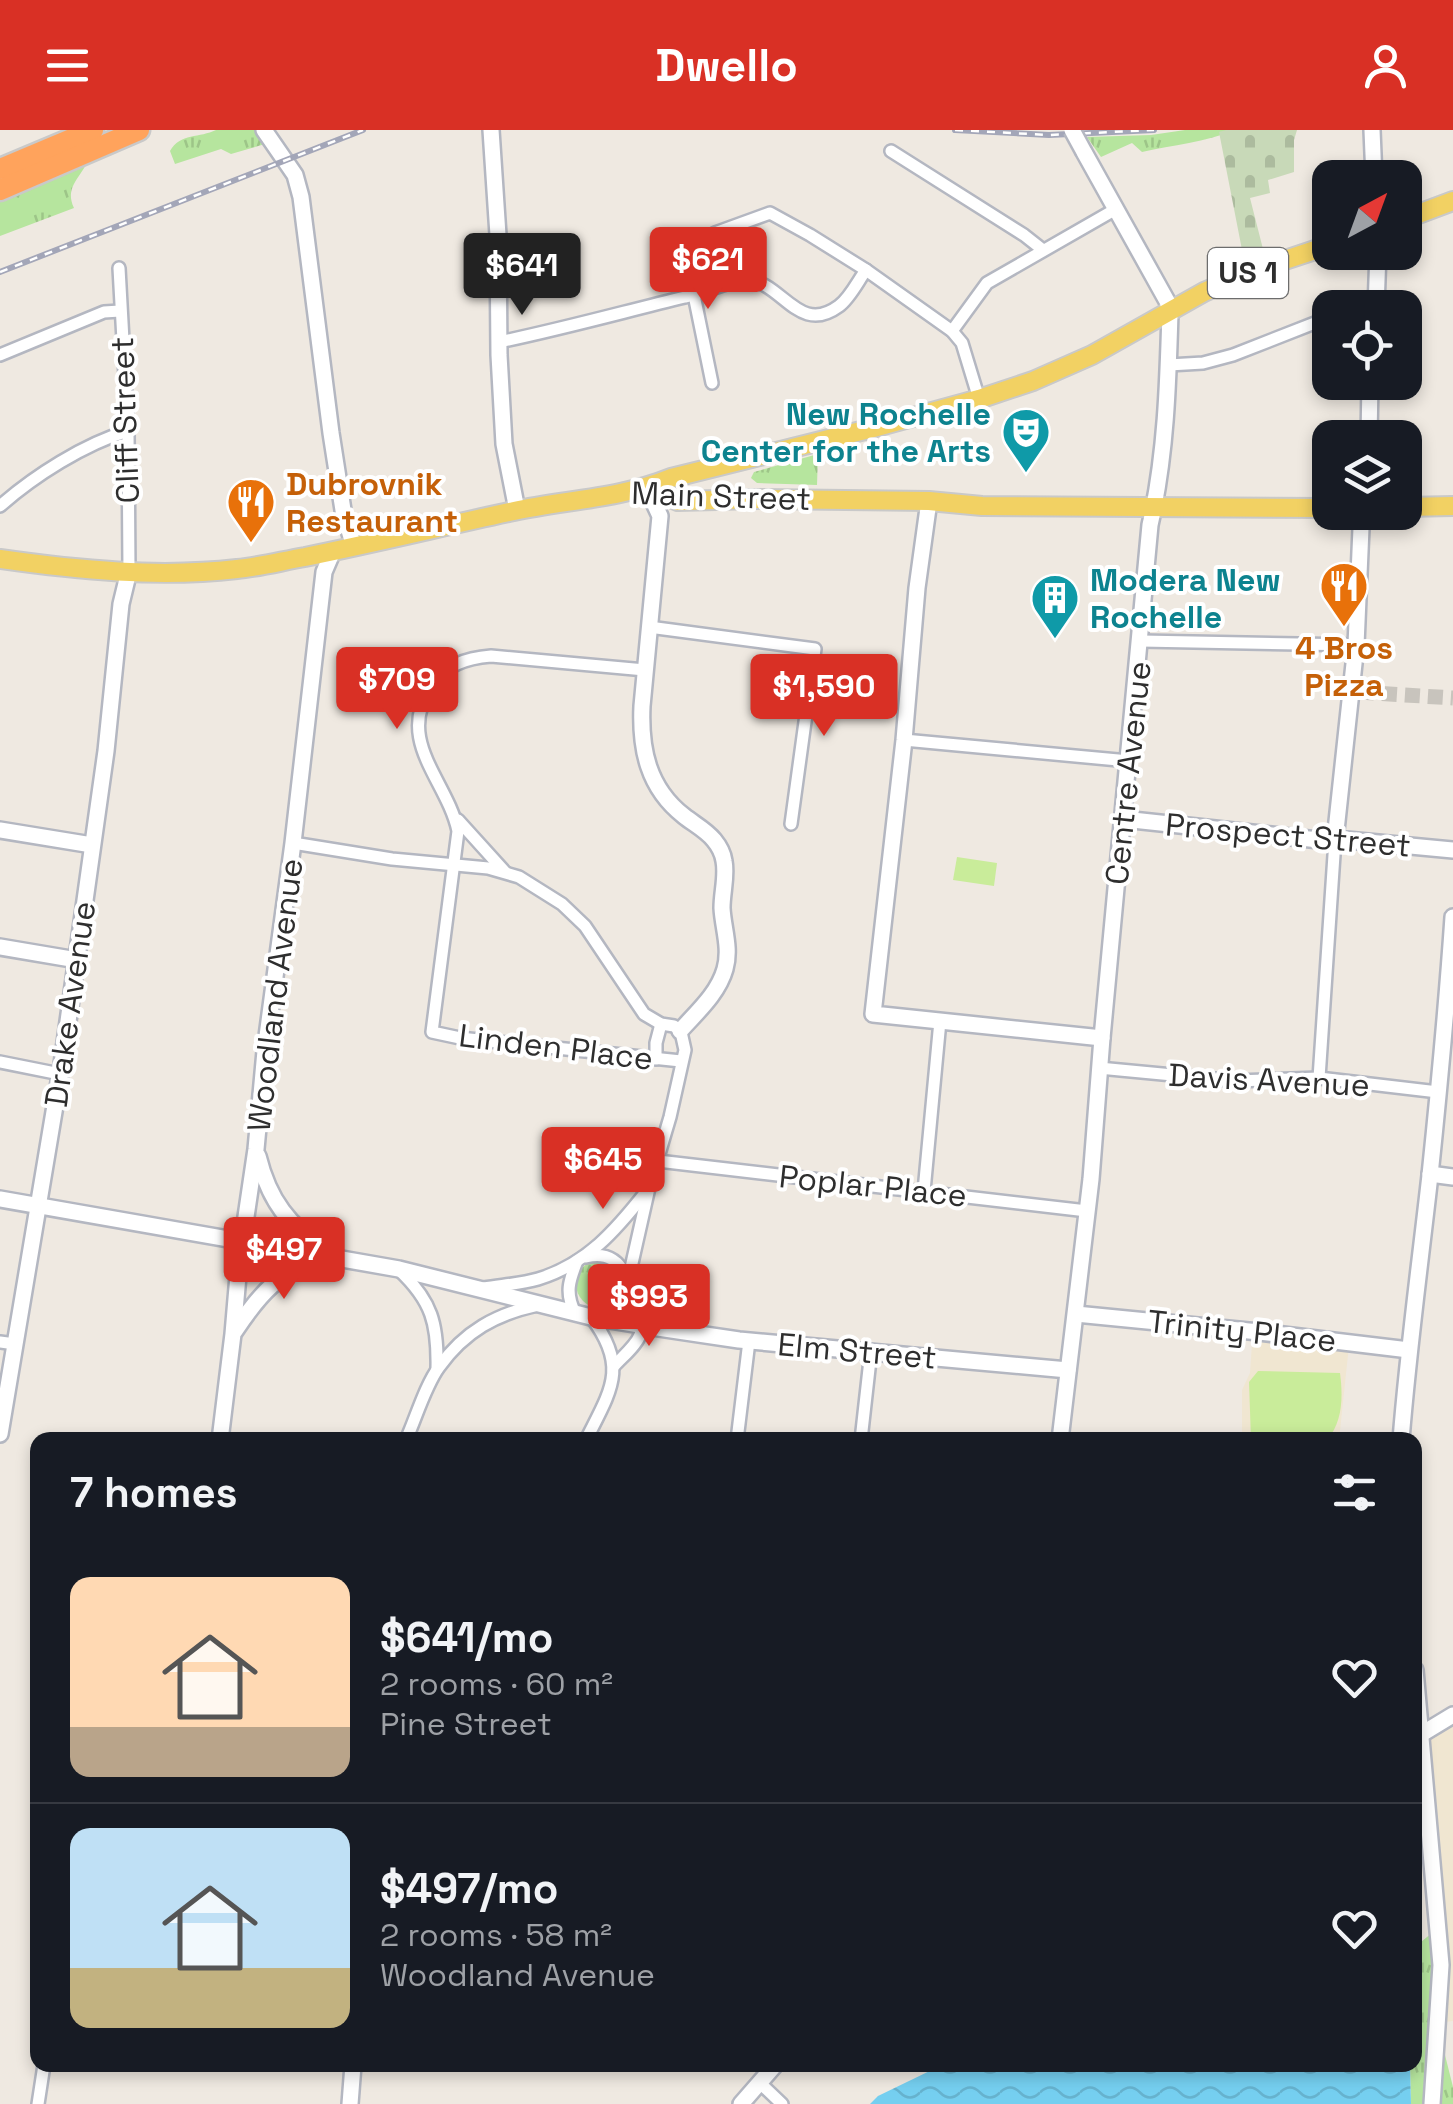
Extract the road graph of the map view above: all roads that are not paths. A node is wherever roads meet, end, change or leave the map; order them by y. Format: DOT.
graph roads {
  1 [pos="93,130"];
  2 [pos="139,130"];
  3 [pos="264,130"];
  4 [pos="491,130"];
  5 [pos="1072,130"];
  6 [pos="1372,130"];
  7 [pos="890,150"];
  8 [pos="1373,160"];
  9 [pos="44,162"];
  10 [pos="0,170"];
  11 [pos="0,190"];
  12 [pos="1453,200"];
  13 [pos="1116,209"];
  14 [pos="1422,212"];
  15 [pos="715,232"];
  16 [pos="1043,250"];
  17 [pos="1312,251"];
  18 [pos="119,268"];
  19 [pos="866,270"];
  20 [pos="694,295"];
  21 [pos="120,311"];
  22 [pos="1170,312"];
  23 [pos="1312,324"];
  24 [pos="952,331"];
  25 [pos="499,342"];
  26 [pos="0,355"];
  27 [pos="1169,365"];
  28 [pos="712,383"];
  29 [pos="978,399"];
  30 [pos="128,430"];
  31 [pos="747,459"];
  32 [pos="647,488"];
  33 [pos="755,499"];
  34 [pos="929,501"];
  35 [pos="0,506"];
  36 [pos="1453,506"];
  37 [pos="1422,507"];
  38 [pos="1154,508"];
  39 [pos="1312,508"];
  40 [pos="517,510"];
  41 [pos="1361,530"];
  42 [pos="354,547"];
  43 [pos="333,551"];
  44 [pos="0,559"];
  45 [pos="129,571"];
  46 [pos="649,627"];
  47 [pos="1141,641"];
  48 [pos="1356,645"];
  49 [pos="644,670"];
  50 [pos="904,740"];
  51 [pos="1129,761"];
  52 [pos="455,817"];
  53 [pos="1123,819"];
  54 [pos="791,824"];
  55 [pos="0,830"];
  56 [pos="1335,840"];
  57 [pos="293,843"];
  58 [pos="92,845"];
  59 [pos="1453,850"];
  60 [pos="453,866"];
  61 [pos="505,872"];
  62 [pos="1453,918"];
  63 [pos="0,946"];
  64 [pos="77,960"];
  65 [pos="1450,1014"];
  66 [pos="940,1022"];
  67 [pos="661,1024"];
  68 [pos="680,1031"];
  69 [pos="1102,1038"];
  70 [pos="656,1060"];
  71 [pos="681,1061"];
  72 [pos="0,1062"];
  73 [pos="1100,1068"];
  74 [pos="60,1074"];
  75 [pos="1319,1078"];
  76 [pos="1438,1092"];
  77 [pos="256,1149"];
  78 [pos="658,1161"];
  79 [pos="1430,1174"];
  80 [pos="1453,1176"];
  81 [pos="649,1188"];
  82 [pos="924,1191"];
  83 [pos="0,1199"];
  84 [pos="40,1206"];
  85 [pos="1087,1210"];
  86 [pos="243,1241"];
  87 [pos="327,1256"];
  88 [pos="582,1259"];
  89 [pos="399,1270"];
  90 [pos="628,1280"];
  91 [pos="482,1289"];
  92 [pos="542,1304"];
  93 [pos="1076,1314"];
  94 [pos="583,1315"];
  95 [pos="641,1325"];
  96 [pos="233,1334"];
  97 [pos="749,1341"];
  98 [pos="8,1343"];
  99 [pos="1409,1350"];
  100 [pos="871,1351"];
  101 [pos="614,1366"];
  102 [pos="438,1368"];
  103 [pos="1068,1370"];
  104 [pos="221,1432"];
  105 [pos="410,1432"];
  106 [pos="590,1432"];
  107 [pos="739,1432"];
  108 [pos="862,1432"];
  109 [pos="1061,1432"];
  110 [pos="1402,1432"];
  111 [pos="0,1434"];
  112 [pos="1453,1716"];
  113 [pos="1422,1734"];
  114 [pos="1422,1776"];
  115 [pos="43,2072"];
  116 [pos="352,2072"];
  117 [pos="770,2072"];
  118 [pos="760,2083"];
  119 [pos="38,2104"];
  120 [pos="350,2104"];
  121 [pos="741,2104"];
  122 [pos="782,2104"];
  123 [pos="1432,2104"];
  1 -- 9 [label="highway"];
  2 -- 9 [label="highway"];
  3 -- 42 [label="street"];
  4 -- 25 [label="street"];
  5 -- 13 [label="street, Centre Avenue, bridge"];
  6 -- 8 [label="street"];
  7 -- 16 [label="street"];
  9 -- 10 [label="highway"];
  9 -- 11 [label="highway"];
  12 -- 14 [label="main road"];
  13 -- 16 [label="street"];
  13 -- 22 [label="street, Centre Avenue"];
  15 -- 19 [label="street"];
  16 -- 24 [label="street"];
  17 -- 22 [label="main road, US 1"];
  18 -- 21 [label="street, Cliff Street"];
  19 -- 20 [label="street"];
  19 -- 24 [label="street"];
  20 -- 25 [label="street"];
  20 -- 28 [label="street"];
  21 -- 26 [label="street"];
  21 -- 30 [label="street, Cliff Street"];
  22 -- 27 [label="street, Centre Avenue"];
  22 -- 29 [label="main road, US 1"];
  23 -- 27 [label="street"];
  24 -- 29 [label="street"];
  25 -- 40 [label="street"];
  27 -- 38 [label="street, Centre Avenue"];
  29 -- 31 [label="main road, US 1"];
  30 -- 35 [label="street"];
  30 -- 45 [label="street, Cliff Street"];
  31 -- 32 [label="main road, US 1"];
  31 -- 33 [label="main road"];
  32 -- 33 [label="main road, Main Street / US 1"];
  32 -- 40 [label="main road, Main Street / US 1"];
  32 -- 46 [label="street"];
  33 -- 34 [label="main road, Main Street / US 1"];
  34 -- 38 [label="main road, Main Street / US 1"];
  34 -- 50 [label="street"];
  36 -- 37 [label="main road"];
  38 -- 39 [label="main road, Main Street / US 1"];
  38 -- 47 [label="street, Centre Avenue"];
  40 -- 42 [label="main road, Main Street / US 1"];
  41 -- 48 [label="street"];
  42 -- 43 [label="main road, Main Street / US 1"];
  43 -- 45 [label="main road, Main Street / US 1"];
  43 -- 57 [label="street, Woodland Avenue"];
  44 -- 45 [label="main road, Main Street / US 1"];
  45 -- 58 [label="street, Drake Avenue"];
  46 -- 49 [label="street"];
  46 -- 54 [label="street"];
  47 -- 48 [label="street"];
  47 -- 51 [label="street, Centre Avenue"];
  48 -- 56 [label="street"];
  49 -- 52 [label="street"];
  49 -- 68 [label="street"];
  50 -- 51 [label="street"];
  50 -- 66 [label="street"];
  51 -- 53 [label="street, Centre Avenue"];
  52 -- 60 [label="street"];
  52 -- 61 [label="street"];
  53 -- 56 [label="street, Prospect Street"];
  53 -- 69 [label="street, Centre Avenue"];
  55 -- 58 [label="street"];
  56 -- 59 [label="street, Prospect Street"];
  56 -- 75 [label="street"];
  57 -- 60 [label="street"];
  57 -- 77 [label="street, Woodland Avenue"];
  58 -- 64 [label="street, Drake Avenue"];
  60 -- 61 [label="street"];
  60 -- 70 [label="street, Linden Place"];
  61 -- 67 [label="street"];
  62 -- 65 [label="street"];
  63 -- 64 [label="street"];
  64 -- 74 [label="street, Drake Avenue"];
  65 -- 76 [label="street"];
  66 -- 69 [label="street"];
  66 -- 82 [label="street"];
  67 -- 68 [label="street"];
  67 -- 70 [label="street"];
  68 -- 71 [label="street"];
  69 -- 73 [label="street, Centre Avenue"];
  70 -- 71 [label="street, Linden Place"];
  71 -- 78 [label="street"];
  72 -- 74 [label="street"];
  73 -- 75 [label="street, Davis Avenue"];
  73 -- 85 [label="street, Centre Avenue"];
  74 -- 84 [label="street, Drake Avenue"];
  75 -- 76 [label="street, Davis Avenue"];
  76 -- 79 [label="street"];
  77 -- 86 [label="street, Woodland Avenue"];
  77 -- 87 [label="street"];
  78 -- 81 [label="street"];
  78 -- 82 [label="street, Poplar Place"];
  79 -- 80 [label="street"];
  79 -- 99 [label="street"];
  81 -- 88 [label="street"];
  81 -- 90 [label="street"];
  82 -- 85 [label="street, Poplar Place"];
  83 -- 84 [label="street, Elm Street"];
  84 -- 86 [label="street, Elm Street"];
  84 -- 98 [label="street, Drake Avenue"];
  85 -- 93 [label="street, Centre Avenue"];
  86 -- 87 [label="street, Elm Street"];
  86 -- 96 [label="street, Woodland Avenue"];
  87 -- 89 [label="street, Elm Street"];
  87 -- 96 [label="street"];
  88 -- 90 [label="street"];
  88 -- 91 [label="street"];
  88 -- 94 [label="street"];
  89 -- 91 [label="street, Elm Street"];
  89 -- 102 [label="street"];
  90 -- 95 [label="street"];
  91 -- 92 [label="street, Elm Street"];
  92 -- 94 [label="street, Elm Street"];
  92 -- 102 [label="street"];
  93 -- 99 [label="street, Trinity Place"];
  93 -- 103 [label="street, Centre Avenue"];
  94 -- 95 [label="street, Elm Street"];
  94 -- 101 [label="street"];
  95 -- 97 [label="street, Elm Street"];
  95 -- 101 [label="street"];
  96 -- 104 [label="street, Woodland Avenue"];
  97 -- 100 [label="street, Elm Street"];
  97 -- 107 [label="street"];
  98 -- 111 [label="street, Drake Avenue"];
  99 -- 110 [label="street"];
  100 -- 103 [label="street, Elm Street"];
  100 -- 108 [label="street"];
  101 -- 106 [label="street"];
  102 -- 105 [label="street"];
  103 -- 109 [label="street, Centre Avenue"];
  112 -- 113 [label="street"];
  114 -- 123 [label="street"];
  115 -- 119 [label="street"];
  116 -- 120 [label="street"];
  117 -- 118 [label="street"];
  118 -- 121 [label="street"];
  118 -- 122 [label="street"];
}
